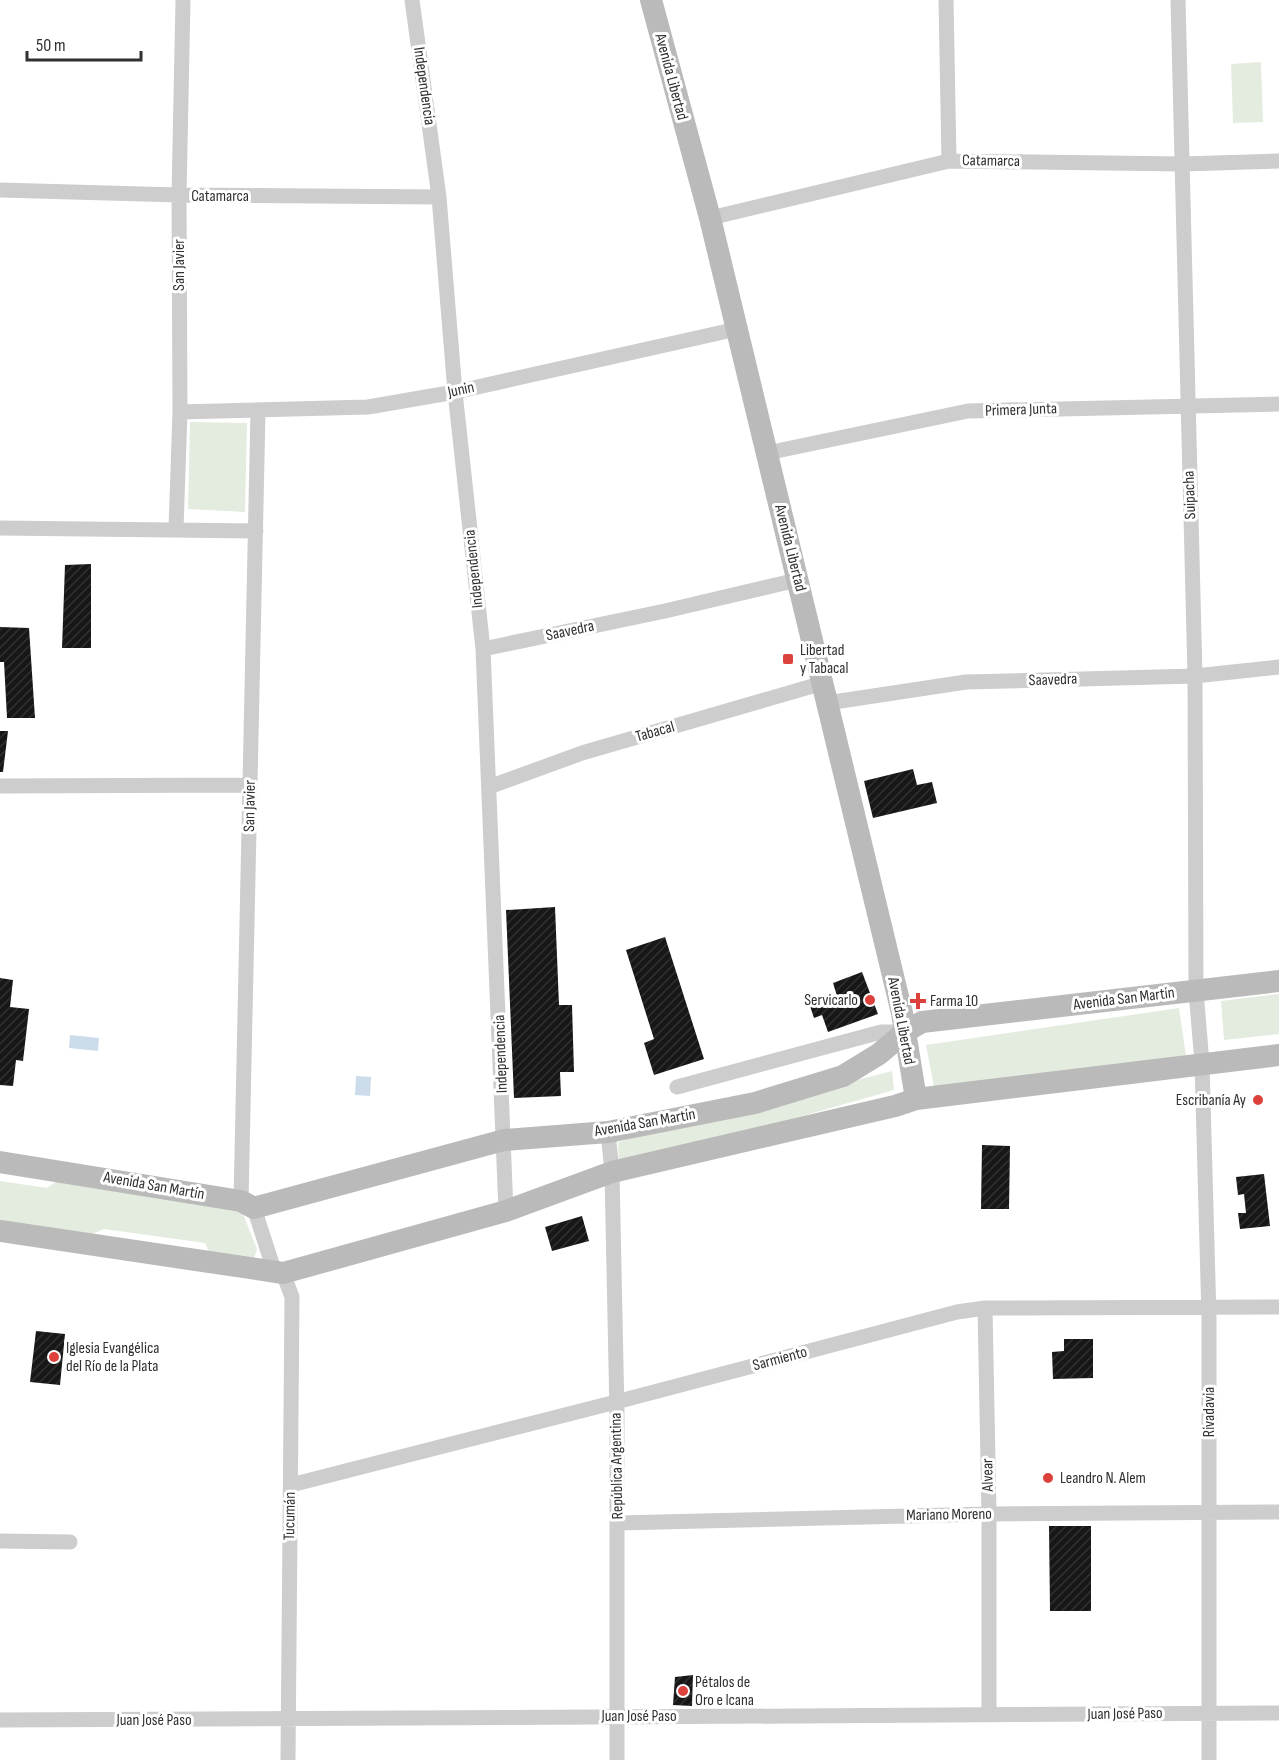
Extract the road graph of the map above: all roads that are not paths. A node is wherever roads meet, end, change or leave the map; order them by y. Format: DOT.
graph roads {
  1 [pos="183,0"];
  2 [pos="412,0"];
  3 [pos="651,0"];
  4 [pos="946,0"];
  5 [pos="1178,0"];
  6 [pos="949,160"];
  7 [pos="1279,161"];
  8 [pos="1183,164"];
  9 [pos="0,190"];
  10 [pos="179,195"];
  11 [pos="439,197"];
  12 [pos="710,218"];
  13 [pos="737,329"];
  14 [pos="455,392"];
  15 [pos="1279,404"];
  16 [pos="1187,405"];
  17 [pos="258,411"];
  18 [pos="180,412"];
  19 [pos="767,453"];
  20 [pos="0,528"];
  21 [pos="176,529"];
  22 [pos="256,531"];
  23 [pos="797,580"];
  24 [pos="483,649"];
  25 [pos="1279,667"];
  26 [pos="1195,676"];
  27 [pos="825,693"];
  28 [pos="250,785"];
  29 [pos="0,786"];
  30 [pos="489,787"];
  31 [pos="1279,981"];
  32 [pos="1196,991"];
  33 [pos="905,1032"];
  34 [pos="1279,1055"];
  35 [pos="1202,1063"];
  36 [pos="677,1087"];
  37 [pos="916,1099"];
  38 [pos="608,1132"];
  39 [pos="504,1140"];
  40 [pos="0,1162"];
  41 [pos="612,1172"];
  42 [pos="247,1204"];
  43 [pos="506,1211"];
  44 [pos="0,1231"];
  45 [pos="279,1273"];
  46 [pos="1279,1307"];
  47 [pos="985,1308"];
  48 [pos="1208,1308"];
  49 [pos="616,1402"];
  50 [pos="291,1485"];
  51 [pos="1279,1512"];
  52 [pos="1209,1513"];
  53 [pos="989,1514"];
  54 [pos="618,1523"];
  55 [pos="0,1540"];
  56 [pos="70,1542"];
  57 [pos="1209,1713"];
  58 [pos="1279,1713"];
  59 [pos="989,1715"];
  60 [pos="618,1716"];
  61 [pos="0,1720"];
  62 [pos="288,1720"];
  63 [pos="288,1760"];
  64 [pos="617,1760"];
  65 [pos="1209,1760"];
  1 -- 10 [label="street, San Javier"];
  2 -- 11 [label="street, Independencia"];
  3 -- 12 [label="main road, Avenida Libertad"];
  4 -- 6 [label="street"];
  5 -- 8 [label="street, Suipacha"];
  6 -- 8 [label="street, Catamarca"];
  6 -- 12 [label="street, Catamarca"];
  7 -- 8 [label="street, Catamarca"];
  8 -- 16 [label="street, Suipacha"];
  9 -- 10 [label="street, Catamarca"];
  10 -- 11 [label="street, Catamarca"];
  10 -- 18 [label="street, San Javier"];
  11 -- 14 [label="street, Independencia"];
  12 -- 13 [label="main road, Avenida Libertad"];
  13 -- 14 [label="street, Junin"];
  13 -- 19 [label="main road, Avenida Libertad"];
  14 -- 17 [label="street, Junin"];
  14 -- 24 [label="street, Independencia"];
  15 -- 16 [label="street, Primera Junta"];
  16 -- 19 [label="street, Primera Junta"];
  16 -- 26 [label="street, Suipacha"];
  17 -- 18 [label="street, Junin"];
  17 -- 22 [label="street, San Javier"];
  18 -- 21 [label="street, San Javier"];
  19 -- 23 [label="main road, Avenida Libertad"];
  20 -- 21 [label="street"];
  21 -- 22 [label="street"];
  22 -- 28 [label="street, San Javier"];
  23 -- 24 [label="street, Saavedra"];
  23 -- 27 [label="main road, Avenida Libertad"];
  24 -- 30 [label="street, Independencia"];
  25 -- 26 [label="street, Saavedra"];
  26 -- 27 [label="street, Saavedra"];
  26 -- 32 [label="street, Suipacha"];
  27 -- 30 [label="street, Tabacal"];
  27 -- 33 [label="main road, Avenida Libertad"];
  28 -- 29 [label="street"];
  28 -- 42 [label="street, San Javier"];
  30 -- 39 [label="street, Independencia"];
  31 -- 32 [label="main road, Avenida San Martín"];
  32 -- 33 [label="main road, Avenida San Martín"];
  32 -- 35 [label="street, Suipacha"];
  33 -- 36 [label="street"];
  33 -- 37 [label="main road, Avenida Libertad"];
  33 -- 38 [label="main road, Avenida San Martín"];
  34 -- 35 [label="main road"];
  35 -- 37 [label="main road"];
  35 -- 48 [label="street, Rivadavia"];
  37 -- 41 [label="main road"];
  38 -- 39 [label="main road, Avenida San Martín"];
  38 -- 41 [label="street, República Argentina"];
  39 -- 42 [label="main road, Avenida San Martín"];
  39 -- 43 [label="street, Independencia"];
  40 -- 42 [label="main road, Avenida San Martín"];
  41 -- 43 [label="main road"];
  41 -- 49 [label="street, República Argentina"];
  42 -- 45 [label="street, San Javier"];
  43 -- 45 [label="main road"];
  44 -- 45 [label="main road"];
  45 -- 50 [label="street, Tucumán"];
  46 -- 48 [label="street, Sarmiento"];
  47 -- 48 [label="street, Sarmiento"];
  47 -- 49 [label="street, Sarmiento"];
  47 -- 53 [label="street, Alvear"];
  48 -- 52 [label="street, Rivadavia"];
  49 -- 50 [label="street, Sarmiento"];
  49 -- 54 [label="street, República Argentina"];
  50 -- 62 [label="street, Tucumán"];
  51 -- 52 [label="street, Mariano Moreno"];
  52 -- 53 [label="street, Mariano Moreno"];
  52 -- 57 [label="street, Rivadavia"];
  53 -- 54 [label="street, Mariano Moreno"];
  53 -- 59 [label="street, Alvear"];
  54 -- 60 [label="street, República Argentina"];
  55 -- 56 [label="street"];
  57 -- 58 [label="street, Juan José Paso"];
  57 -- 59 [label="street, Juan José Paso"];
  57 -- 65 [label="street, Rivadavia"];
  59 -- 60 [label="street, Juan José Paso"];
  60 -- 62 [label="street, Juan José Paso"];
  60 -- 64 [label="street, República Argentina"];
  61 -- 62 [label="street, Juan José Paso"];
  62 -- 63 [label="street, Tucumán"];
}
